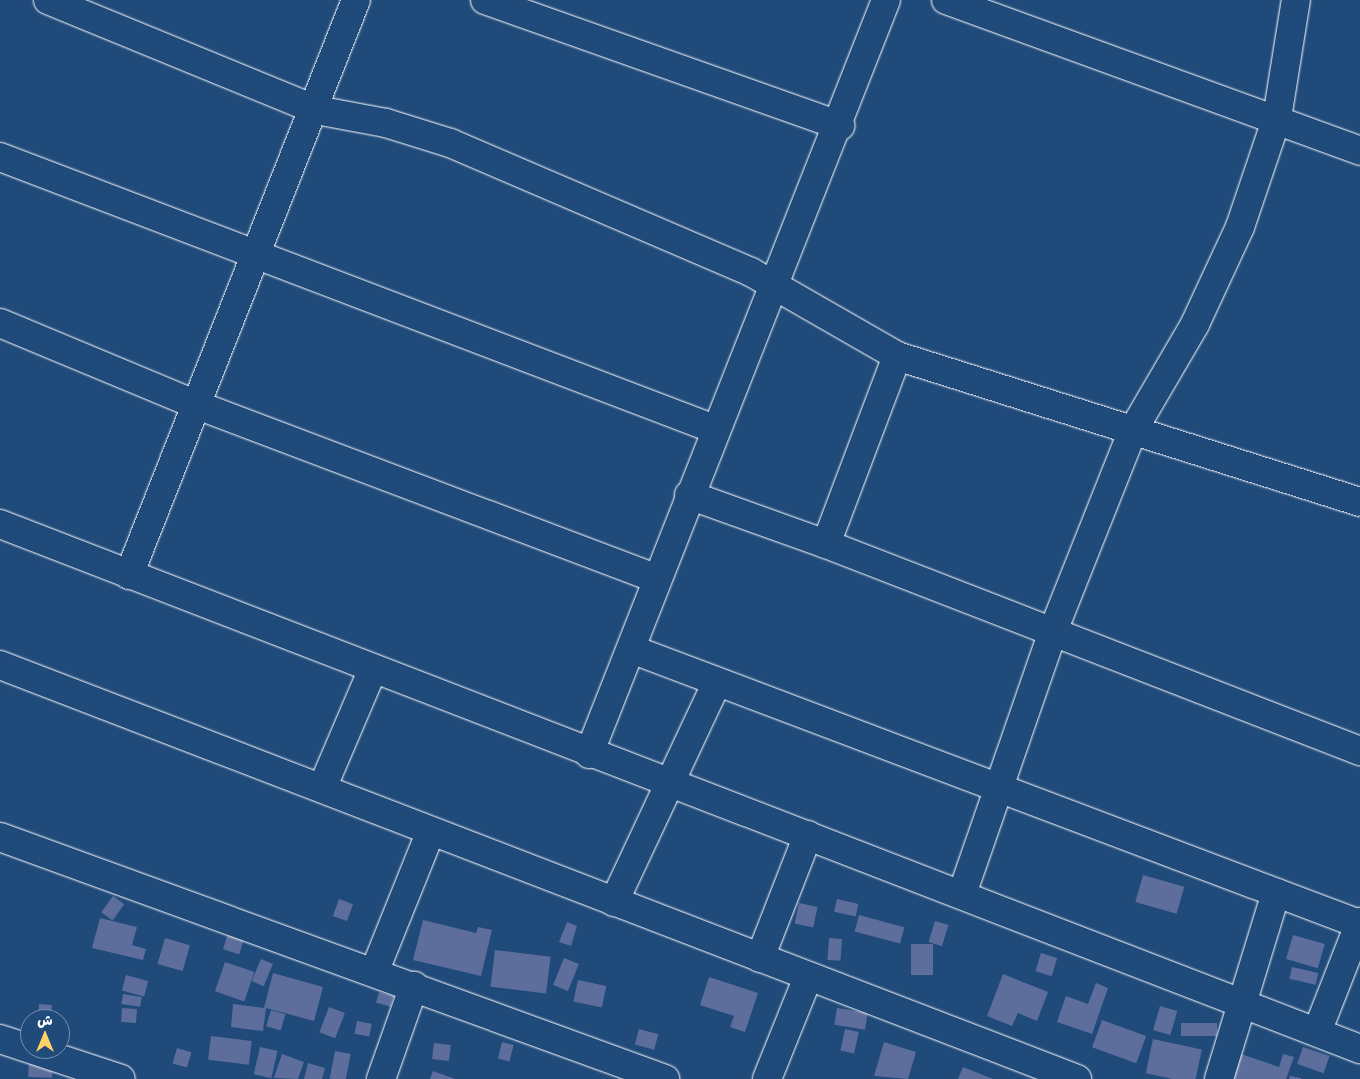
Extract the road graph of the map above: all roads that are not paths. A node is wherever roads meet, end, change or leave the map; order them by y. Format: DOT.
graph roads {
  1 [pos="48,0"];
  2 [pos="356,0"];
  3 [pos="485,0"];
  4 [pos="886,0"];
  5 [pos="946,0"];
  6 [pos="1296,0"];
  7 [pos="316,110"];
  8 [pos="1277,118"];
  9 [pos="840,126"];
  10 [pos="1360,151"];
  11 [pos="0,156"];
  12 [pos="254,256"];
  13 [pos="773,284"];
  14 [pos="0,323"];
  15 [pos="897,356"];
  16 [pos="196,405"];
  17 [pos="714,429"];
  18 [pos="1132,432"];
  19 [pos="689,495"];
  20 [pos="1360,502"];
  21 [pos="0,524"];
  22 [pos="826,544"];
  23 [pos="129,575"];
  24 [pos="657,579"];
  25 [pos="1053,631"];
  26 [pos="630,649"];
  27 [pos="0,665"];
  28 [pos="373,670"];
  29 [pos="717,682"];
  30 [pos="1360,751"];
  31 [pos="590,754"];
  32 [pos="670,784"];
  33 [pos="323,786"];
  34 [pos="998,788"];
  35 [pos="430,833"];
  36 [pos="808,834"];
  37 [pos="0,837"];
  38 [pos="1276,892"];
  39 [pos="962,894"];
  40 [pos="614,902"];
  41 [pos="1360,922"];
  42 [pos="760,958"];
  43 [pos="375,970"];
  44 [pos="808,977"];
  45 [pos="414,986"];
  46 [pos="1242,1003"];
  47 [pos="1317,1032"];
  48 [pos="0,1039"];
  49 [pos="1360,1048"];
  50 [pos="121,1079"];
  51 [pos="382,1079"];
  52 [pos="665,1079"];
  53 [pos="767,1079"];
  54 [pos="1077,1079"];
  55 [pos="1219,1079"];
  1 -- 7 [label="street"];
  2 -- 7 [label="street"];
  3 -- 9 [label="street"];
  4 -- 9 [label="street"];
  5 -- 8 [label="street"];
  6 -- 8 [label="street"];
  7 -- 12 [label="street"];
  7 -- 13 [label="street"];
  8 -- 10 [label="street"];
  8 -- 18 [label="street"];
  9 -- 13 [label="street"];
  11 -- 12 [label="street"];
  12 -- 16 [label="street"];
  12 -- 17 [label="street"];
  13 -- 15 [label="street"];
  13 -- 17 [label="street"];
  14 -- 16 [label="street"];
  15 -- 18 [label="street"];
  15 -- 22 [label="street"];
  16 -- 23 [label="street"];
  16 -- 24 [label="street"];
  17 -- 19 [label="street"];
  18 -- 20 [label="street"];
  18 -- 25 [label="street"];
  19 -- 22 [label="street"];
  19 -- 24 [label="street"];
  21 -- 23 [label="street"];
  22 -- 25 [label="street"];
  23 -- 28 [label="street"];
  24 -- 26 [label="street"];
  25 -- 30 [label="street"];
  25 -- 34 [label="street"];
  26 -- 29 [label="street"];
  26 -- 31 [label="street"];
  27 -- 33 [label="street"];
  28 -- 31 [label="street"];
  28 -- 33 [label="street"];
  29 -- 32 [label="street"];
  29 -- 34 [label="street"];
  31 -- 32 [label="street"];
  32 -- 36 [label="street"];
  32 -- 40 [label="street"];
  33 -- 35 [label="street"];
  34 -- 38 [label="street"];
  34 -- 39 [label="street"];
  35 -- 40 [label="street"];
  35 -- 43 [label="street"];
  36 -- 39 [label="street"];
  36 -- 42 [label="street"];
  37 -- 43 [label="street"];
  38 -- 41 [label="street"];
  38 -- 46 [label="street"];
  39 -- 46 [label="street"];
  40 -- 42 [label="street"];
  41 -- 47 [label="street"];
  42 -- 44 [label="street"];
  43 -- 45 [label="street"];
  44 -- 53 [label="street"];
  44 -- 54 [label="street"];
  45 -- 51 [label="street"];
  45 -- 52 [label="street"];
  46 -- 47 [label="street"];
  46 -- 55 [label="street"];
  47 -- 49 [label="street"];
  48 -- 50 [label="street"];
}
